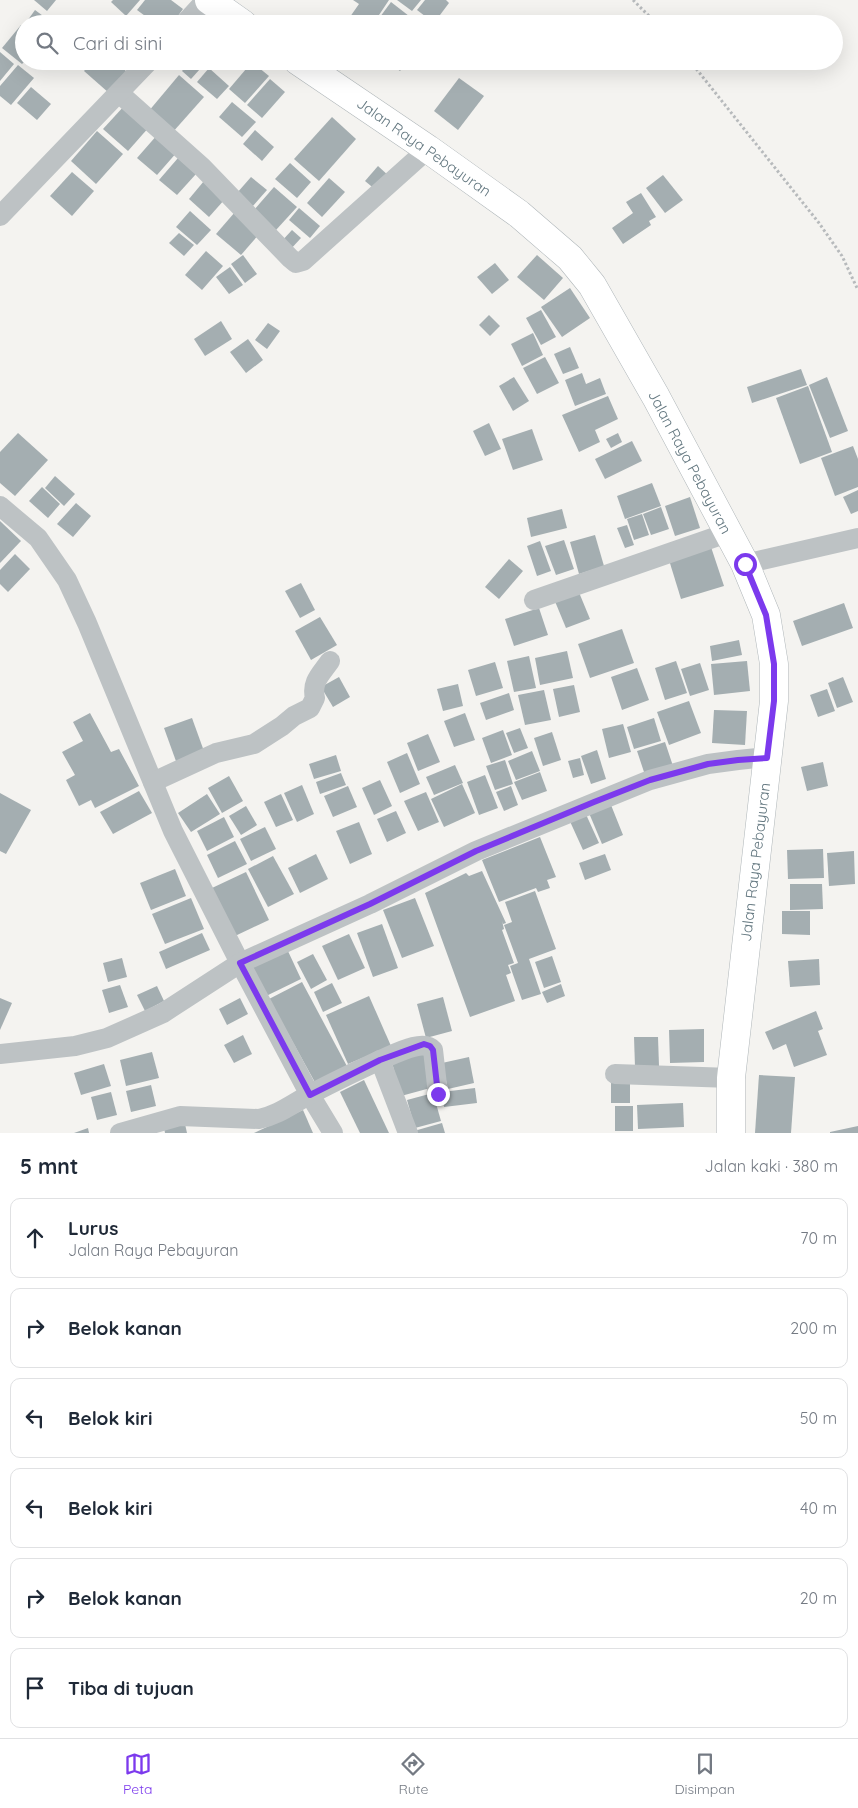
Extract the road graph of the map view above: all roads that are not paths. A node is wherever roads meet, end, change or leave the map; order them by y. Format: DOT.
graph roads {
  1 [pos="207,0"];
  2 [pos="193,15"];
  3 [pos="230,15"];
  4 [pos="141,70"];
  5 [pos="311,70"];
  6 [pos="120,93"];
  7 [pos="428,149"];
  8 [pos="0,216"];
  9 [pos="0,506"];
  10 [pos="727,533"];
  11 [pos="858,538"];
  12 [pos="745,564"];
  13 [pos="534,600"];
  14 [pos="330,662"];
  15 [pos="767,758"];
  16 [pos="153,782"];
  17 [pos="240,963"];
  18 [pos="0,1054"];
  19 [pos="380,1060"];
  20 [pos="615,1074"];
  21 [pos="731,1078"];
  22 [pos="438,1094"];
  23 [pos="310,1095"];
  24 [pos="120,1133"];
  25 [pos="333,1133"];
  26 [pos="408,1133"];
  27 [pos="731,1133"];
  1 -- 2 [label="street"];
  1 -- 3 [label="main road"];
  4 -- 6 [label="street"];
  5 -- 7 [label="main road, Jalan Raya Pebayuran"];
  6 -- 7 [label="street"];
  6 -- 8 [label="street"];
  7 -- 10 [label="main road, Jalan Raya Pebayuran"];
  9 -- 16 [label="street"];
  10 -- 12 [label="main road, Jalan Raya Pebayuran"];
  10 -- 13 [label="street"];
  11 -- 12 [label="street"];
  12 -- 15 [label="main road, Jalan Raya Pebayuran"];
  14 -- 16 [label="street"];
  15 -- 17 [label="street"];
  15 -- 21 [label="main road, Jalan Raya Pebayuran"];
  16 -- 17 [label="street"];
  17 -- 18 [label="street"];
  17 -- 23 [label="street"];
  19 -- 22 [label="street"];
  19 -- 23 [label="street"];
  19 -- 26 [label="street"];
  20 -- 21 [label="street"];
  21 -- 27 [label="main road, Jalan Raya Pebayuran"];
  23 -- 24 [label="street"];
  23 -- 25 [label="street"];
}
